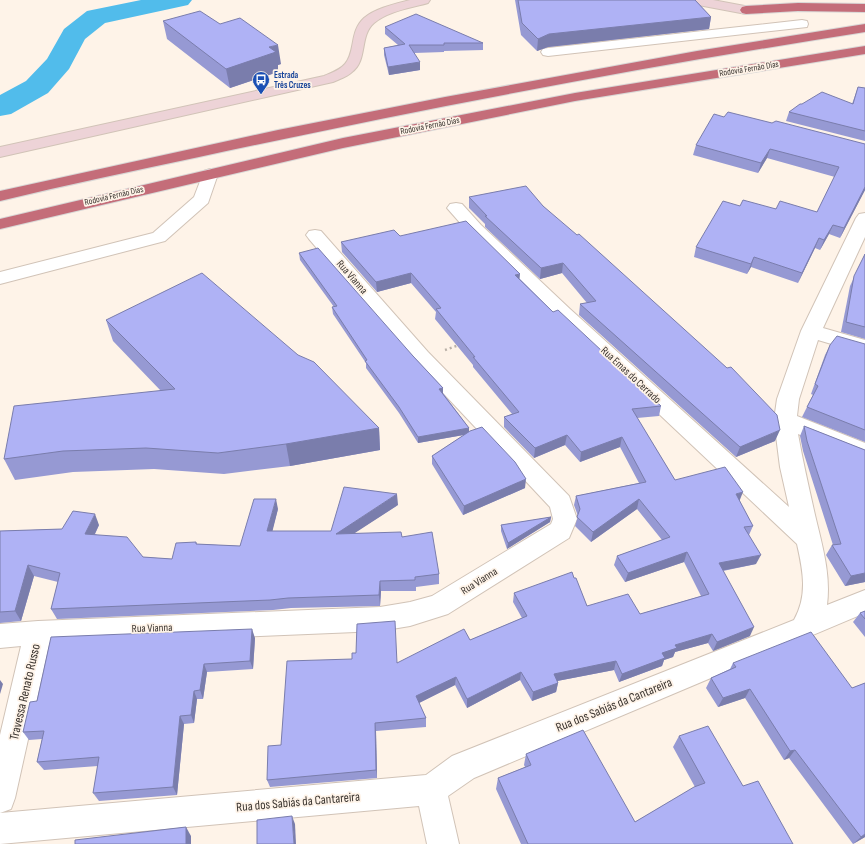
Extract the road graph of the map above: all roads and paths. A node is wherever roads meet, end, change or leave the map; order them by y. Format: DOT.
graph roads {
  1 [pos="424,0"];
  2 [pos="693,0"];
  3 [pos="865,8"];
  4 [pos="746,10"];
  5 [pos="802,24"];
  6 [pos="865,28"];
  7 [pos="776,41"];
  8 [pos="865,50"];
  9 [pos="548,52"];
  10 [pos="0,152"];
  11 [pos="210,174"];
  12 [pos="0,196"];
  13 [pos="456,208"];
  14 [pos="864,223"];
  15 [pos="0,224"];
  16 [pos="315,235"];
  17 [pos="0,278"];
  18 [pos="811,331"];
  19 [pos="459,345"];
  20 [pos="865,347"];
  21 [pos="421,357"];
  22 [pos="785,420"];
  23 [pos="865,452"];
  24 [pos="809,540"];
  25 [pos="865,601"];
  26 [pos="803,628"];
  27 [pos="38,633"];
  28 [pos="0,636"];
  29 [pos="431,790"];
  30 [pos="0,798"];
  31 [pos="0,829"];
  32 [pos="443,844"];
  1 -- 10 [label="main road"];
  2 -- 4 [label="main road"];
  3 -- 4 [label="highway"];
  4 -- 5 [label="highway"];
  5 -- 7 [label="highway"];
  5 -- 9 [label="street"];
  6 -- 7 [label="highway"];
  7 -- 12 [label="highway"];
  8 -- 11 [label="highway, Rodovia Fernão Dias"];
  11 -- 15 [label="highway, Rodovia Fernão Dias"];
  11 -- 17 [label="street"];
  13 -- 24 [label="street, Rua Emas do Cerrado"];
  14 -- 18 [label="street"];
  16 -- 21 [label="street, Rua Vianna"];
  18 -- 20 [label="street"];
  18 -- 22 [label="street"];
  19 -- 21 [label="path"];
  21 -- 27 [label="street, Rua Vianna"];
  22 -- 23 [label="street"];
  22 -- 24 [label="street"];
  24 -- 26 [label="street"];
  25 -- 26 [label="street, Rua dos Sabiás da Cantareira"];
  26 -- 29 [label="street, Rua dos Sabiás da Cantareira"];
  27 -- 28 [label="street, Rua Vianna"];
  27 -- 30 [label="street, Travessa Renato Russo"];
  29 -- 31 [label="street, Rua dos Sabiás da Cantareira"];
  29 -- 32 [label="street"];
}
